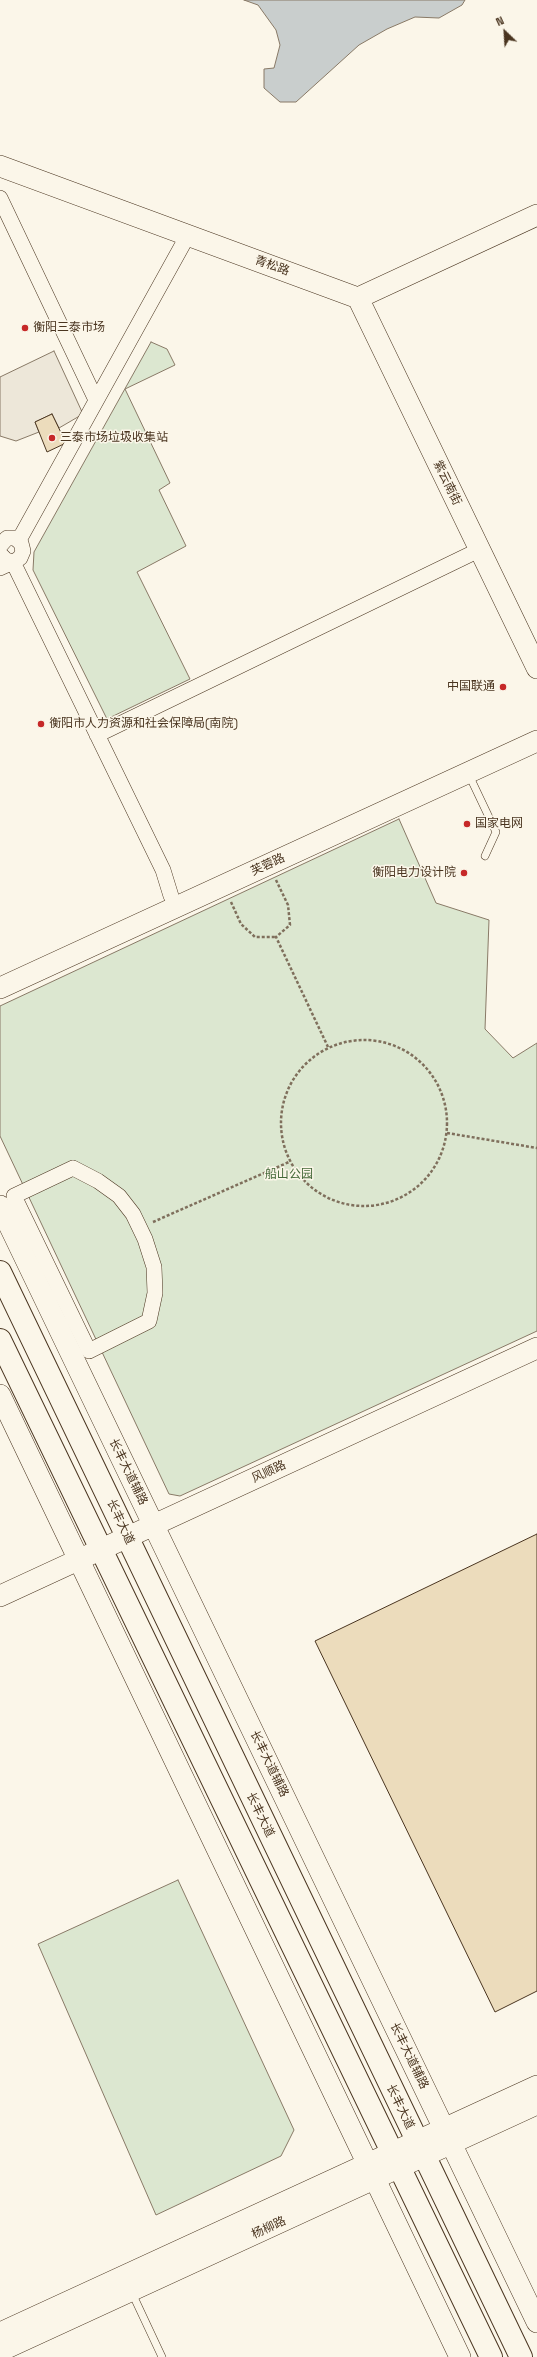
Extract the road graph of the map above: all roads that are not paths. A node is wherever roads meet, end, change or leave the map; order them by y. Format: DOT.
graph roads {
  1 [pos="0,166"];
  2 [pos="0,198"];
  3 [pos="537,214"];
  4 [pos="188,235"];
  5 [pos="358,298"];
  6 [pos="96,400"];
  7 [pos="4,545"];
  8 [pos="479,550"];
  9 [pos="7,565"];
  10 [pos="537,668"];
  11 [pos="537,728"];
  12 [pos="97,735"];
  13 [pos="537,741"];
  14 [pos="468,773"];
  15 [pos="484,856"];
  16 [pos="175,894"];
  17 [pos="0,975"];
  18 [pos="0,988"];
  19 [pos="0,1206"];
  20 [pos="140,1228"];
  21 [pos="0,1272"];
  22 [pos="0,1340"];
  23 [pos="537,1348"];
  24 [pos="537,1362"];
  25 [pos="0,1395"];
  26 [pos="156,1531"];
  27 [pos="130,1543"];
  28 [pos="104,1555"];
  29 [pos="81,1565"];
  30 [pos="0,1596"];
  31 [pos="0,1609"];
  32 [pos="537,2086"];
  33 [pos="537,2104"];
  34 [pos="448,2136"];
  35 [pos="420,2149"];
  36 [pos="396,2160"];
  37 [pos="372,2171"];
  38 [pos="131,2291"];
  39 [pos="537,2322"];
  40 [pos="0,2332"];
  41 [pos="0,2352"];
  42 [pos="162,2357"];
  43 [pos="460,2357"];
  44 [pos="491,2357"];
  45 [pos="521,2357"];
  1 -- 4 [label="street, 青松路"];
  2 -- 6 [label="street"];
  3 -- 5 [label="street"];
  4 -- 5 [label="street, 青松路"];
  4 -- 6 [label="street"];
  5 -- 8 [label="street, 紫云南街"];
  6 -- 7 [label="street"];
  7 -- 9 [label="street"];
  7 -- 9 [label="street"];
  8 -- 10 [label="street, 紫云南街"];
  8 -- 12 [label="street"];
  9 -- 12 [label="street"];
  11 -- 16 [label="street, 芙蓉路"];
  12 -- 16 [label="street"];
  13 -- 14 [label="street, 芙蓉路"];
  14 -- 15 [label="lane"];
  14 -- 18 [label="street, 芙蓉路"];
  16 -- 17 [label="street, 芙蓉路"];
  19 -- 26 [label="street, 长丰大道辅路"];
  20 -- 20 [label="street"];
  21 -- 27 [label="main road, 长丰大道"];
  22 -- 28 [label="main road"];
  23 -- 26 [label="street, 风顺路"];
  24 -- 26 [label="street, 风顺路"];
  25 -- 29 [label="street"];
  26 -- 27 [label="street, 风顺路"];
  26 -- 34 [label="street, 长丰大道辅路"];
  27 -- 28 [label="street, 风顺路"];
  27 -- 35 [label="main road, 长丰大道"];
  28 -- 29 [label="street, 风顺路"];
  28 -- 36 [label="main road"];
  29 -- 30 [label="street, 风顺路"];
  29 -- 31 [label="street, 风顺路"];
  29 -- 37 [label="street"];
  32 -- 34 [label="street, 杨柳路"];
  33 -- 34 [label="street, 杨柳路"];
  34 -- 35 [label="street, 杨柳路"];
  34 -- 39 [label="street, 长丰大道辅路"];
  35 -- 36 [label="street, 杨柳路"];
  35 -- 45 [label="main road, 长丰大道"];
  36 -- 37 [label="street, 杨柳路"];
  36 -- 44 [label="main road"];
  37 -- 38 [label="street, 杨柳路"];
  37 -- 40 [label="street, 杨柳路"];
  37 -- 43 [label="street"];
  38 -- 41 [label="street, 杨柳路"];
  38 -- 42 [label="lane"];
}
